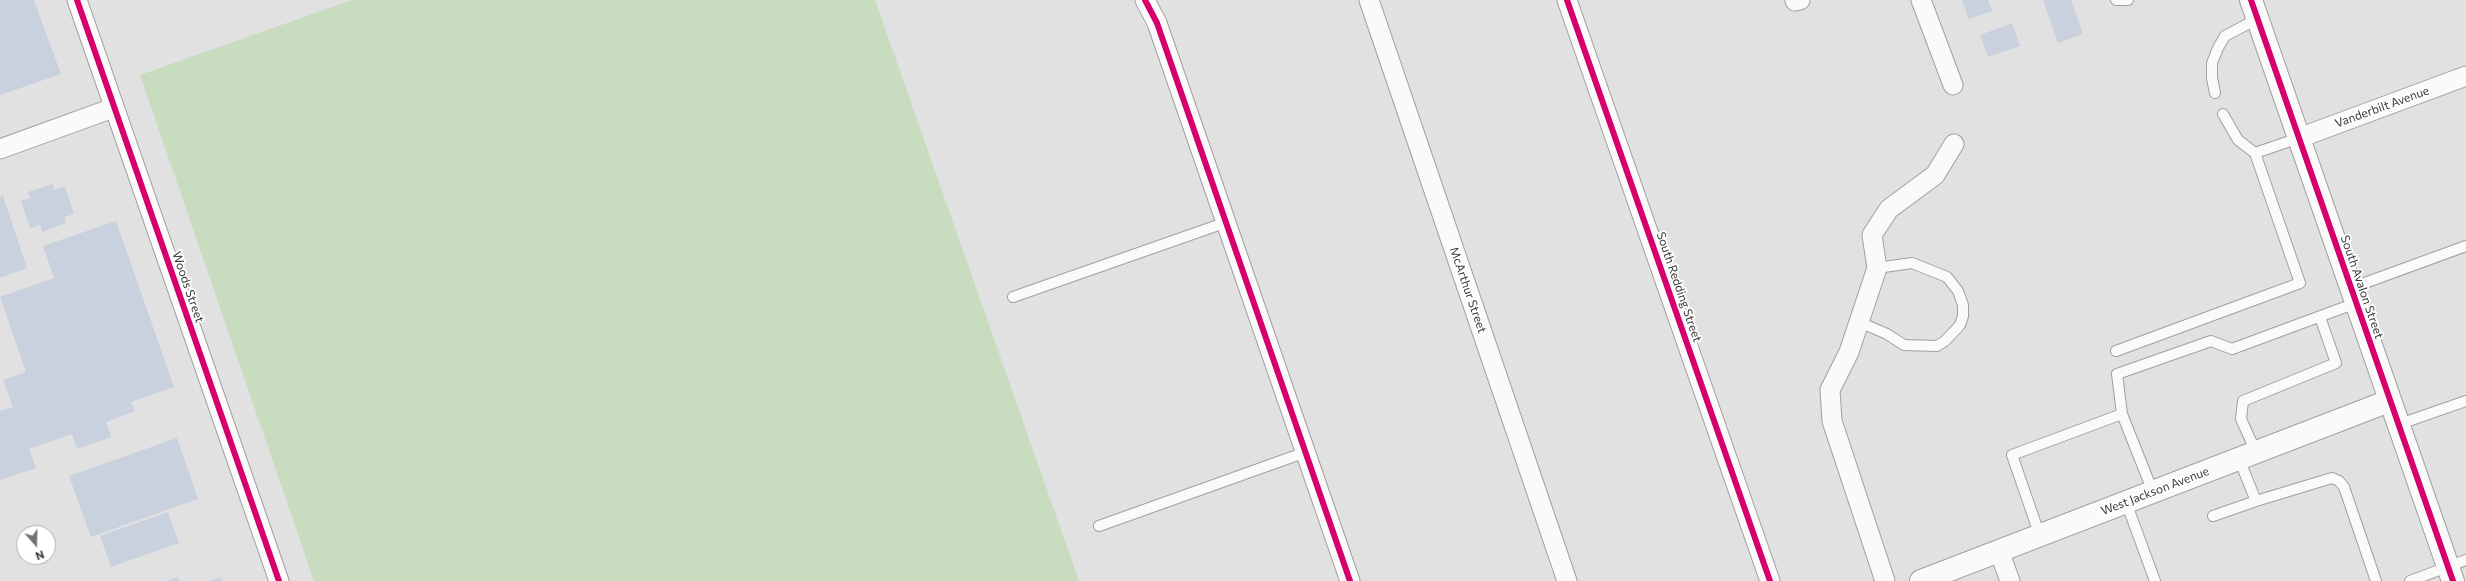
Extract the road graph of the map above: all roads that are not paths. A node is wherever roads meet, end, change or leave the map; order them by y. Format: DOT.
graph roads {
  1 [pos="77,0"];
  2 [pos="1145,0"];
  3 [pos="1369,0"];
  4 [pos="1567,0"];
  5 [pos="1921,0"];
  6 [pos="2116,0"];
  7 [pos="2128,0"];
  8 [pos="2254,10"];
  9 [pos="2466,76"];
  10 [pos="1953,85"];
  11 [pos="2215,93"];
  12 [pos="114,108"];
  13 [pos="2223,114"];
  14 [pos="2299,138"];
  15 [pos="1954,144"];
  16 [pos="0,149"];
  17 [pos="2255,153"];
  18 [pos="1227,222"];
  19 [pos="2466,246"];
  20 [pos="1877,268"];
  21 [pos="2353,296"];
  22 [pos="1013,297"];
  23 [pos="2320,316"];
  24 [pos="1859,322"];
  25 [pos="2116,350"];
  26 [pos="2389,401"];
  27 [pos="2466,401"];
  28 [pos="2122,414"];
  29 [pos="2397,425"];
  30 [pos="1306,452"];
  31 [pos="2247,456"];
  32 [pos="2153,492"];
  33 [pos="2256,501"];
  34 [pos="2126,502"];
  35 [pos="2213,516"];
  36 [pos="1099,526"];
  37 [pos="2040,536"];
  38 [pos="1999,551"];
  39 [pos="2456,569"];
  40 [pos="280,581"];
  41 [pos="1350,581"];
  42 [pos="1567,581"];
  43 [pos="1770,581"];
  44 [pos="1885,581"];
  45 [pos="1921,581"];
  46 [pos="2010,581"];
  47 [pos="2155,581"];
  48 [pos="2376,581"];
  49 [pos="2410,581"];
  1 -- 12 [label="street, Woods Street"];
  2 -- 18 [label="street"];
  3 -- 42 [label="street, McArthur Street"];
  4 -- 43 [label="street, South Redding Street"];
  5 -- 10 [label="street"];
  6 -- 7 [label="lane"];
  8 -- 11 [label="lane"];
  8 -- 14 [label="street, South Avalon Street"];
  9 -- 14 [label="street, Vanderbilt Avenue"];
  12 -- 16 [label="street"];
  12 -- 40 [label="street, Woods Street"];
  13 -- 17 [label="lane"];
  14 -- 17 [label="lane"];
  14 -- 21 [label="street, South Avalon Street"];
  15 -- 20 [label="street"];
  17 -- 25 [label="lane"];
  18 -- 22 [label="lane"];
  18 -- 30 [label="street"];
  19 -- 21 [label="lane"];
  20 -- 24 [label="street"];
  20 -- 24 [label="lane"];
  21 -- 23 [label="lane"];
  21 -- 26 [label="street, South Avalon Street"];
  23 -- 28 [label="lane"];
  23 -- 31 [label="lane"];
  24 -- 44 [label="street"];
  26 -- 29 [label="street, South Avalon Street"];
  26 -- 31 [label="street, West Jackson Avenue"];
  27 -- 29 [label="lane"];
  28 -- 32 [label="lane"];
  28 -- 37 [label="lane"];
  29 -- 39 [label="street, South Avalon Street"];
  30 -- 36 [label="lane"];
  30 -- 41 [label="street"];
  31 -- 32 [label="street, West Jackson Avenue"];
  31 -- 33 [label="lane"];
  32 -- 34 [label="street, West Jackson Avenue"];
  33 -- 35 [label="lane"];
  33 -- 48 [label="lane"];
  34 -- 37 [label="street, West Jackson Avenue"];
  34 -- 47 [label="lane"];
  37 -- 38 [label="street, West Jackson Avenue"];
  38 -- 45 [label="street, West Jackson Avenue"];
  38 -- 46 [label="street"];
  39 -- 49 [label="lane"];
}
